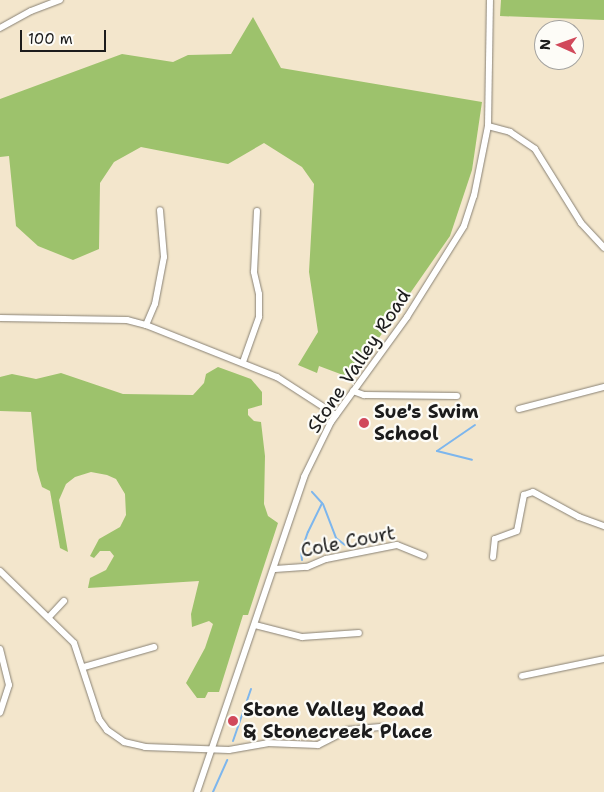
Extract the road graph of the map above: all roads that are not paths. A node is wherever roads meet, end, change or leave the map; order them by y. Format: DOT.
graph roads {
  1 [pos="60,0"];
  2 [pos="490,0"];
  3 [pos="0,28"];
  4 [pos="488,126"];
  5 [pos="160,210"];
  6 [pos="256,211"];
  7 [pos="604,248"];
  8 [pos="0,318"];
  9 [pos="146,325"];
  10 [pos="243,362"];
  11 [pos="604,388"];
  12 [pos="352,391"];
  13 [pos="458,396"];
  14 [pos="519,409"];
  15 [pos="336,415"];
  16 [pos="604,526"];
  17 [pos="424,556"];
  18 [pos="493,557"];
  19 [pos="275,569"];
  20 [pos="1,574"];
  21 [pos="64,601"];
  22 [pos="49,617"];
  23 [pos="255,624"];
  24 [pos="358,633"];
  25 [pos="154,647"];
  26 [pos="0,650"];
  27 [pos="604,659"];
  28 [pos="84,667"];
  29 [pos="522,676"];
  30 [pos="0,713"];
  31 [pos="383,727"];
  32 [pos="213,749"];
  33 [pos="197,792"];
  1 -- 3 [label="street"];
  2 -- 4 [label="street, Stone Valley Road"];
  4 -- 7 [label="street"];
  4 -- 12 [label="street, Stone Valley Road"];
  5 -- 9 [label="street"];
  6 -- 10 [label="street"];
  8 -- 9 [label="street"];
  9 -- 10 [label="street"];
  10 -- 15 [label="street"];
  11 -- 14 [label="street"];
  12 -- 13 [label="street"];
  12 -- 15 [label="street, Stone Valley Road"];
  15 -- 19 [label="street, Stone Valley Road"];
  16 -- 18 [label="street"];
  17 -- 19 [label="street, Cole Court"];
  19 -- 23 [label="street, Stone Valley Road"];
  20 -- 22 [label="street"];
  21 -- 22 [label="street"];
  22 -- 28 [label="street"];
  23 -- 24 [label="street"];
  23 -- 32 [label="street, Stone Valley Road"];
  25 -- 28 [label="street"];
  26 -- 30 [label="street"];
  27 -- 29 [label="street"];
  28 -- 32 [label="street"];
  31 -- 32 [label="street"];
  32 -- 33 [label="street, Stone Valley Road"];
}
